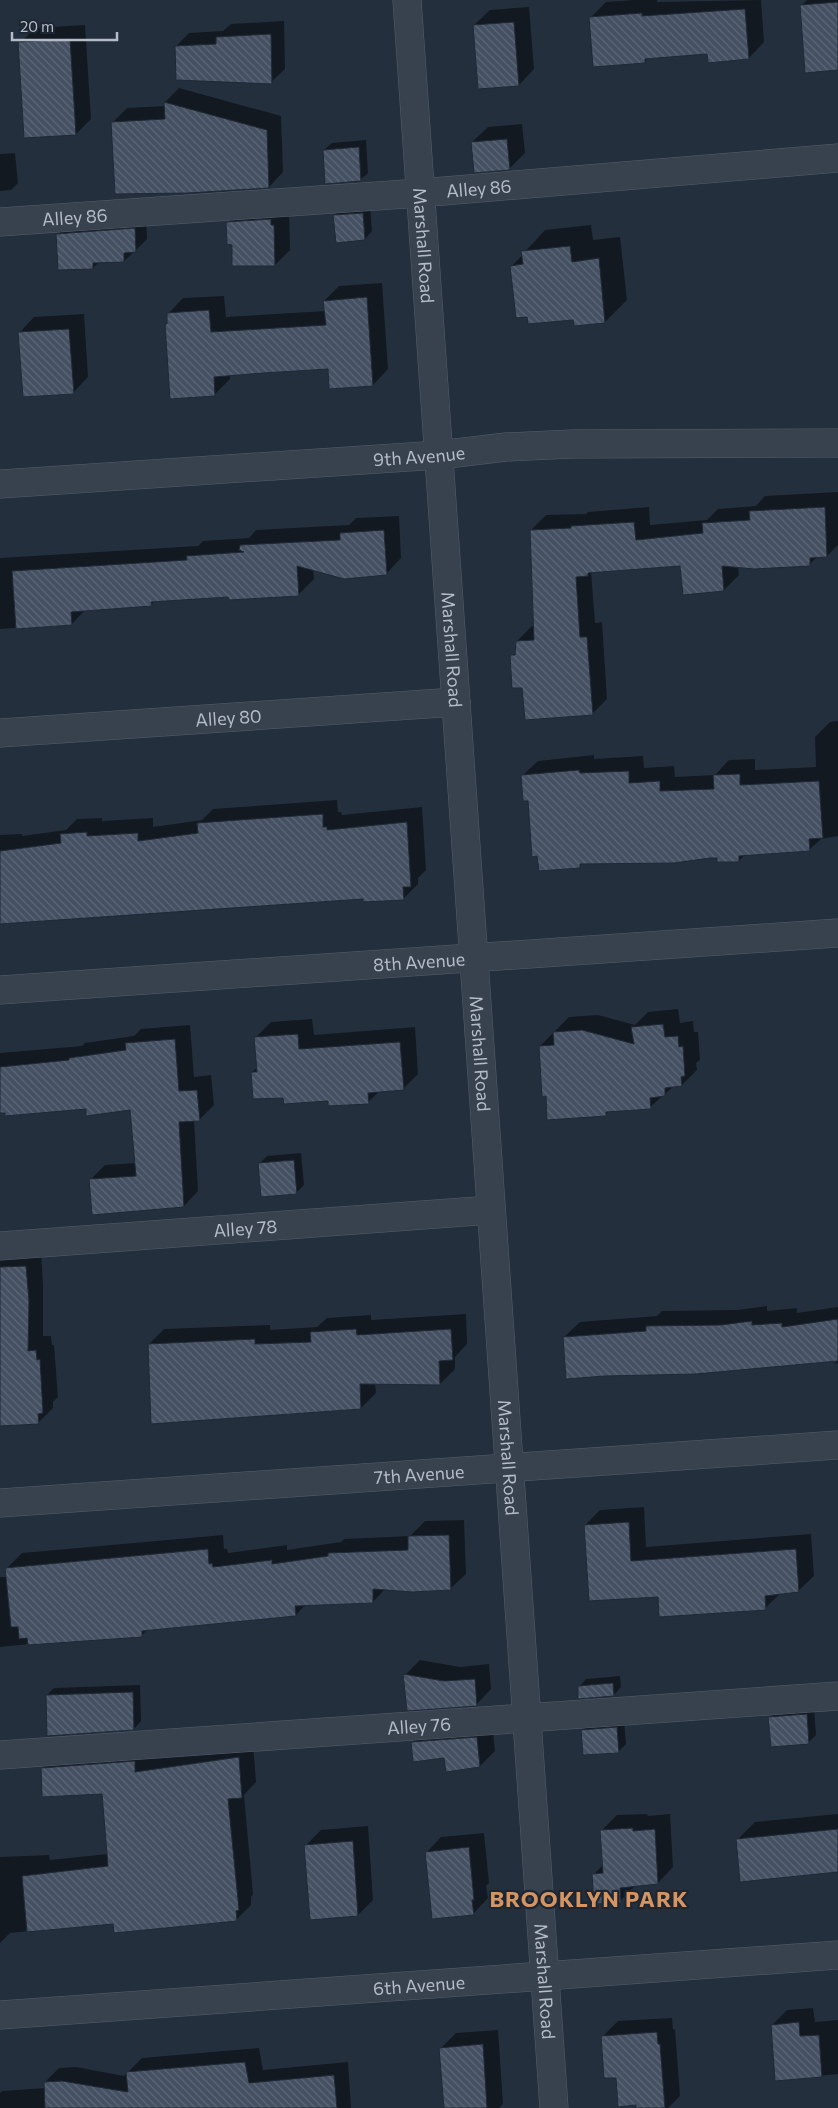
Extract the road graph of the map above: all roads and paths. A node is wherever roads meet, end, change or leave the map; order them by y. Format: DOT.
graph roads {
  1 [pos="408,0"];
  2 [pos="838,158"];
  3 [pos="420,193"];
  4 [pos="0,222"];
  5 [pos="838,443"];
  6 [pos="439,454"];
  7 [pos="0,484"];
  8 [pos="456,702"];
  9 [pos="0,733"];
  10 [pos="838,933"];
  11 [pos="474,958"];
  12 [pos="0,990"];
  13 [pos="491,1210"];
  14 [pos="0,1246"];
  15 [pos="838,1445"];
  16 [pos="509,1468"];
  17 [pos="0,1503"];
  18 [pos="838,1696"];
  19 [pos="527,1718"];
  20 [pos="0,1755"];
  21 [pos="838,1955"];
  22 [pos="545,1976"];
  23 [pos="0,2015"];
  24 [pos="554,2108"];
  1 -- 3 [label="street, Marshall Road"];
  2 -- 3 [label="street, Alley 86"];
  3 -- 4 [label="street, Alley 86"];
  3 -- 6 [label="street, Marshall Road"];
  5 -- 6 [label="street, 9th Avenue"];
  6 -- 7 [label="street, 9th Avenue"];
  6 -- 8 [label="street, Marshall Road"];
  8 -- 9 [label="street, Alley 80"];
  8 -- 11 [label="street, Marshall Road"];
  10 -- 11 [label="street, 8th Avenue"];
  11 -- 12 [label="street, 8th Avenue"];
  11 -- 13 [label="street, Marshall Road"];
  13 -- 14 [label="street, Alley 78"];
  13 -- 16 [label="street, Marshall Road"];
  15 -- 16 [label="street, 7th Avenue"];
  16 -- 17 [label="street, 7th Avenue"];
  16 -- 19 [label="street, Marshall Road"];
  18 -- 19 [label="street, Alley 76"];
  19 -- 20 [label="street, Alley 76"];
  19 -- 22 [label="street, Marshall Road"];
  21 -- 22 [label="street, 6th Avenue"];
  22 -- 23 [label="street, 6th Avenue"];
  22 -- 24 [label="street, Marshall Road"];
}
